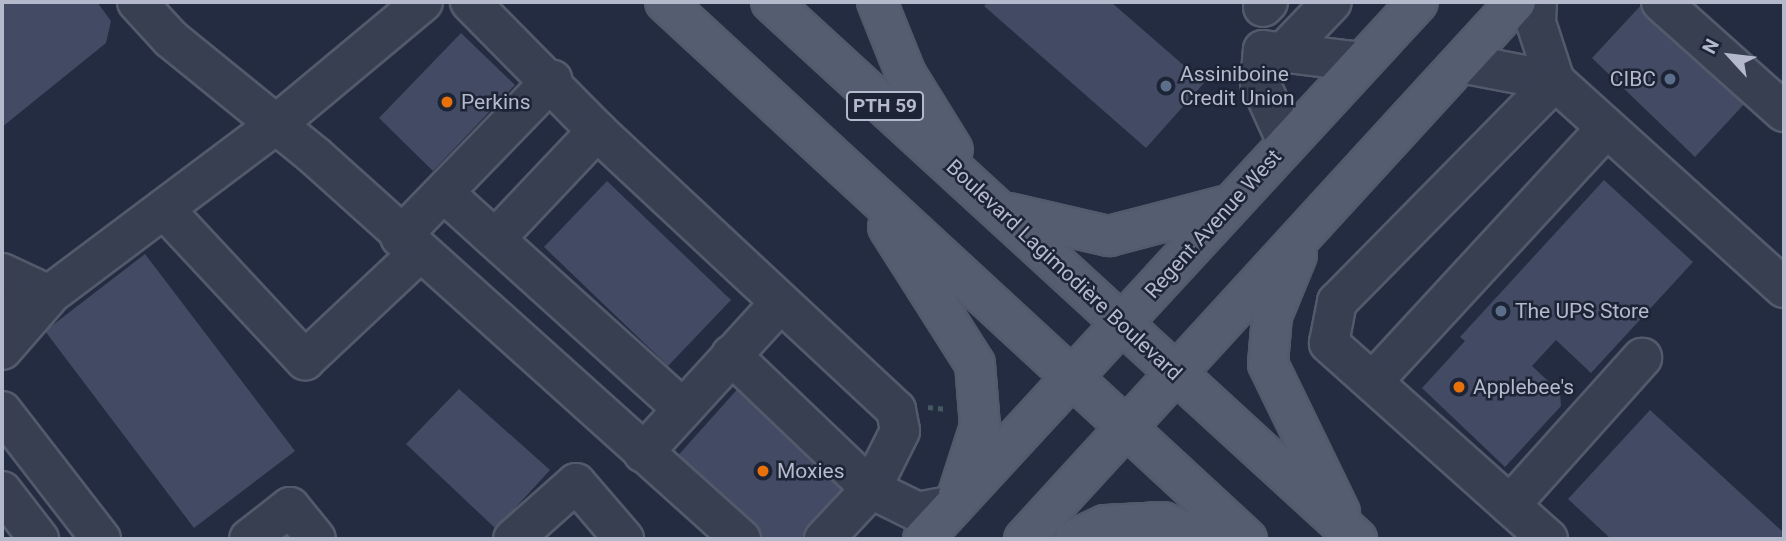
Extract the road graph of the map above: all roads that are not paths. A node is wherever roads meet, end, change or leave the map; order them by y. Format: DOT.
graph roads {
  1 [pos="137,2"];
  2 [pos="423,2"];
  3 [pos="471,2"];
  4 [pos="665,2"];
  5 [pos="771,2"];
  6 [pos="877,2"];
  7 [pos="1332,2"];
  8 [pos="1418,2"];
  9 [pos="1516,2"];
  10 [pos="1537,2"];
  11 [pos="1661,2"];
  12 [pos="1284,52"];
  13 [pos="1362,62"];
  14 [pos="1461,63"];
  15 [pos="552,80"];
  16 [pos="1555,81"];
  17 [pos="1784,112"];
  18 [pos="273,127"];
  19 [pos="1606,129"];
  20 [pos="597,131"];
  21 [pos="1287,142"];
  22 [pos="861,184"];
  23 [pos="444,193"];
  24 [pos="987,199"];
  25 [pos="1230,204"];
  26 [pos="164,209"];
  27 [pos="1309,229"];
  28 [pos="495,239"];
  29 [pos="409,246"];
  30 [pos="2,272"];
  31 [pos="1784,288"];
  32 [pos="49,295"];
  33 [pos="780,303"];
  34 [pos="2,315"];
  35 [pos="1122,323"];
  36 [pos="2,350"];
  37 [pos="731,355"];
  38 [pos="1642,358"];
  39 [pos="1176,373"];
  40 [pos="1072,378"];
  41 [pos="1375,379"];
  42 [pos="682,409"];
  43 [pos="2,411"];
  44 [pos="1125,428"];
  45 [pos="643,453"];
  46 [pos="870,489"];
  47 [pos="2,491"];
  48 [pos="954,505"];
  49 [pos="1510,505"];
  50 [pos="1354,537"];
  51 [pos="39,539"];
  52 [pos="102,539"];
  53 [pos="248,539"];
  54 [pos="316,539"];
  55 [pos="513,539"];
  56 [pos="624,539"];
  57 [pos="741,539"];
  58 [pos="824,539"];
  59 [pos="923,539"];
  60 [pos="1024,539"];
  61 [pos="1075,539"];
  62 [pos="1203,539"];
  63 [pos="1247,539"];
  64 [pos="1548,539"];
  1 -- 18 [label="street"];
  2 -- 18 [label="street"];
  3 -- 15 [label="street"];
  4 -- 22 [label="main road"];
  5 -- 24 [label="main road, Boulevard Lagimodière Boulevard / PTH 59"];
  6 -- 24 [label="main road"];
  7 -- 12 [label="street"];
  8 -- 13 [label="main road, Regent Avenue West"];
  9 -- 14 [label="main road"];
  10 -- 16 [label="street"];
  11 -- 17 [label="street"];
  12 -- 13 [label="street"];
  12 -- 21 [label="street"];
  13 -- 21 [label="main road, Regent Avenue West"];
  14 -- 16 [label="street"];
  14 -- 27 [label="main road"];
  15 -- 20 [label="street"];
  15 -- 23 [label="street"];
  16 -- 19 [label="street"];
  16 -- 41 [label="street"];
  18 -- 26 [label="street"];
  18 -- 29 [label="street"];
  19 -- 31 [label="street"];
  19 -- 41 [label="street"];
  20 -- 28 [label="street"];
  20 -- 33 [label="street"];
  21 -- 25 [label="main road, Regent Avenue West"];
  22 -- 40 [label="main road"];
  22 -- 48 [label="main road"];
  23 -- 28 [label="street"];
  23 -- 29 [label="street"];
  24 -- 25 [label="main road"];
  24 -- 35 [label="main road, Boulevard Lagimodière Boulevard / PTH 59"];
  25 -- 35 [label="main road, Regent Avenue West"];
  26 -- 29 [label="street"];
  26 -- 32 [label="street"];
  27 -- 39 [label="main road"];
  27 -- 50 [label="main road"];
  28 -- 42 [label="street"];
  29 -- 45 [label="street"];
  30 -- 32 [label="street"];
  32 -- 34 [label="street"];
  32 -- 36 [label="street"];
  33 -- 37 [label="street"];
  33 -- 46 [label="street"];
  35 -- 39 [label="main road, Boulevard Lagimodière Boulevard / PTH 59"];
  35 -- 40 [label="main road, Regent Avenue West"];
  37 -- 42 [label="street"];
  37 -- 46 [label="street"];
  38 -- 49 [label="street"];
  39 -- 44 [label="main road"];
  39 -- 50 [label="main road, Boulevard Lagimodière Boulevard / PTH 59"];
  40 -- 44 [label="main road"];
  40 -- 48 [label="main road, Regent Avenue West"];
  41 -- 49 [label="street"];
  42 -- 45 [label="street"];
  43 -- 52 [label="street"];
  44 -- 60 [label="main road"];
  44 -- 63 [label="main road"];
  45 -- 57 [label="street"];
  46 -- 48 [label="street"];
  46 -- 58 [label="street"];
  47 -- 51 [label="street"];
  48 -- 59 [label="main road, Regent Avenue West"];
  49 -- 64 [label="street"];
  53 -- 54 [label="street"];
  55 -- 56 [label="street"];
  61 -- 62 [label="main road"];
}
